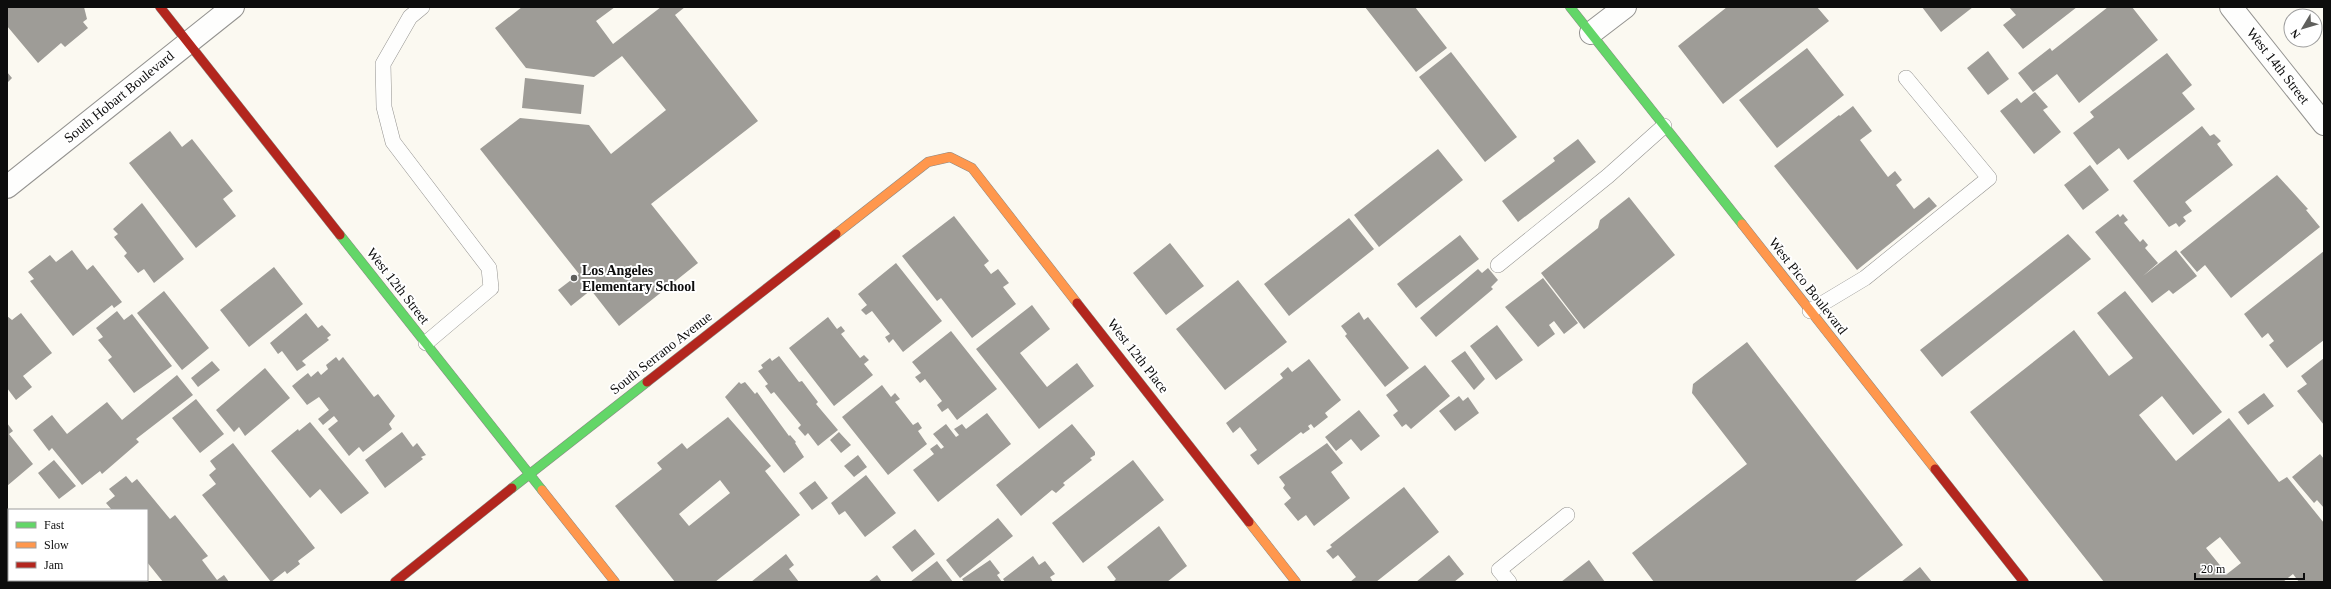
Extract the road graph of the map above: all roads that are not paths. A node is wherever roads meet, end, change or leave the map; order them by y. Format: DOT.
graph roads {
  1 [pos="160,7"];
  2 [pos="233,7"];
  3 [pos="422,7"];
  4 [pos="1570,7"];
  5 [pos="1625,7"];
  6 [pos="2231,7"];
  7 [pos="1591,33"];
  8 [pos="187,42"];
  9 [pos="1906,78"];
  10 [pos="2324,124"];
  11 [pos="1664,126"];
  12 [pos="950,157"];
  13 [pos="7,187"];
  14 [pos="1498,265"];
  15 [pos="1810,311"];
  16 [pos="426,343"];
  17 [pos="529,474"];
  18 [pos="1567,516"];
  19 [pos="395,582"];
  20 [pos="615,582"];
  21 [pos="1296,582"];
  22 [pos="1509,582"];
  23 [pos="2024,582"];
  1 -- 8 [label="street, West 12th Street"];
  2 -- 8 [label="street, South Hobart Boulevard"];
  3 -- 16 [label="lane"];
  4 -- 7 [label="street, West Pico Boulevard"];
  5 -- 7 [label="street"];
  6 -- 10 [label="street, West 14th Street"];
  7 -- 11 [label="street, West Pico Boulevard"];
  8 -- 13 [label="street, South Hobart Boulevard"];
  8 -- 16 [label="street, West 12th Street"];
  9 -- 15 [label="lane"];
  11 -- 14 [label="lane"];
  11 -- 15 [label="street, West Pico Boulevard"];
  12 -- 17 [label="street, South Serrano Avenue"];
  12 -- 21 [label="street, West 12th Place"];
  15 -- 23 [label="street, West Pico Boulevard"];
  16 -- 17 [label="street, West 12th Street"];
  17 -- 19 [label="street, South Serrano Avenue"];
  17 -- 20 [label="street, West 12th Street"];
  18 -- 22 [label="lane"];
}
